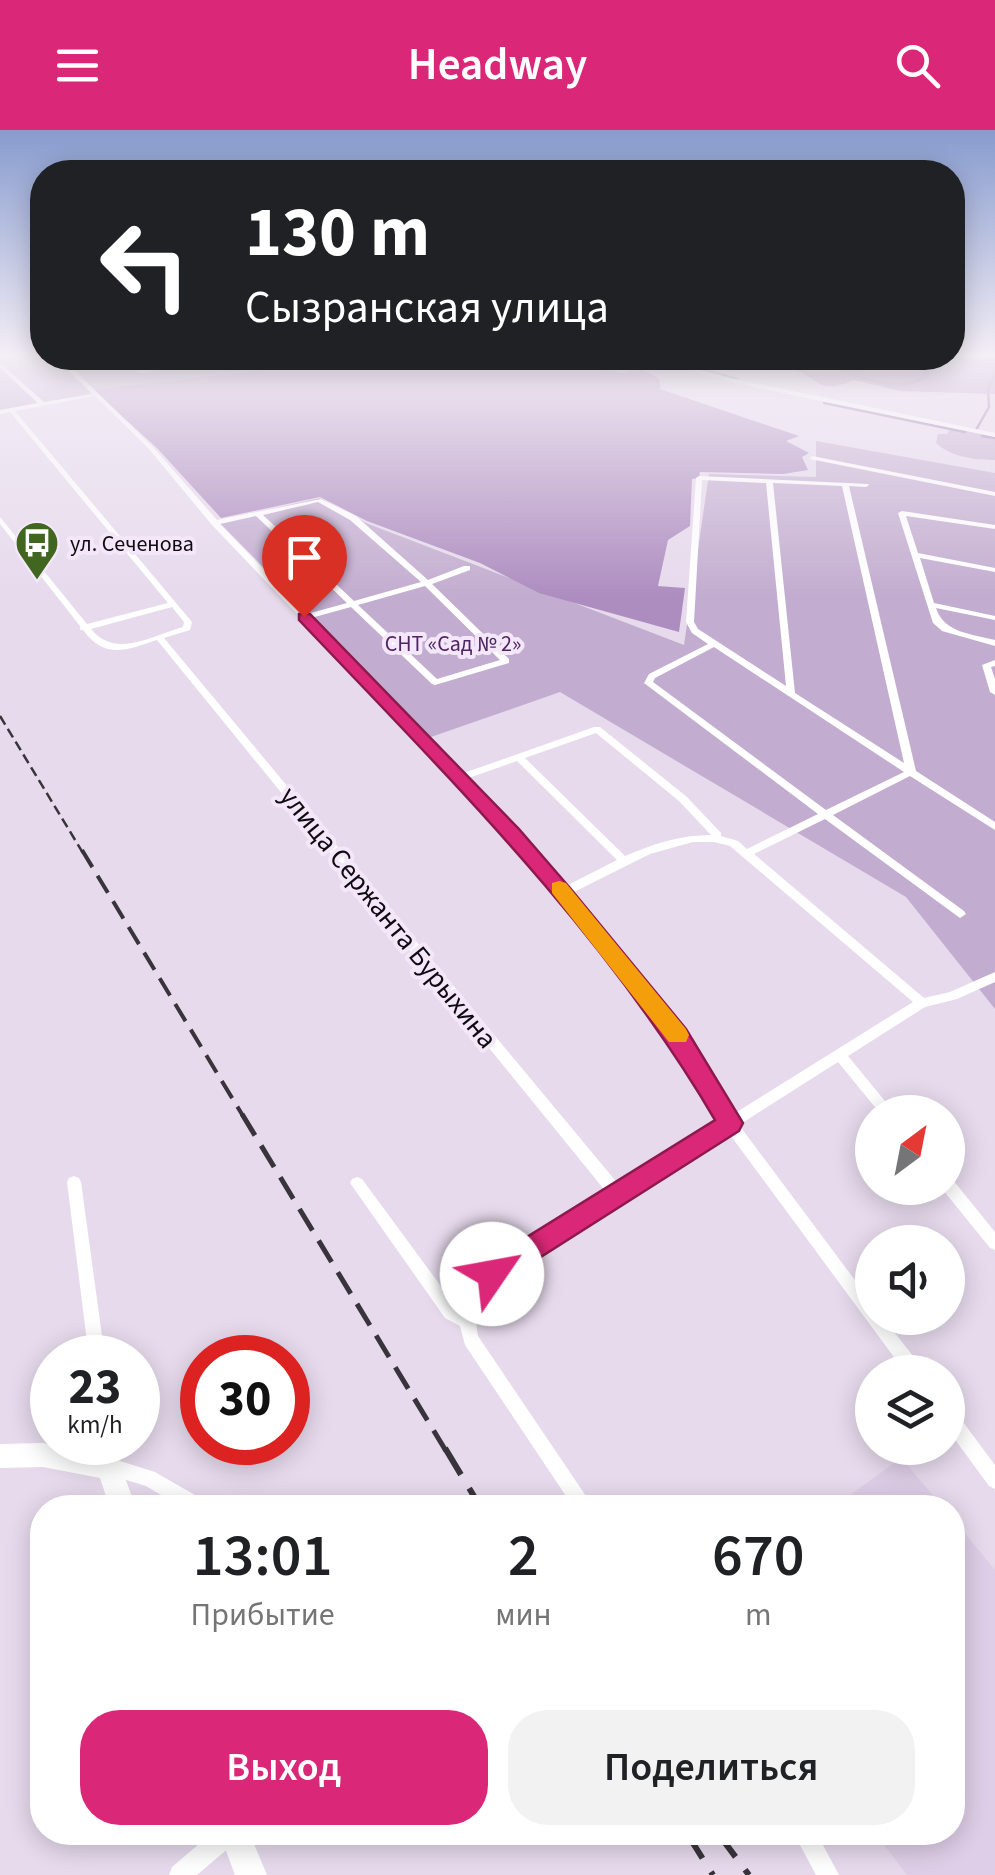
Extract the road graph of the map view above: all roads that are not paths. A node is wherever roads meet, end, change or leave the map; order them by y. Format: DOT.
graph roads {
  1 [pos="31,434"];
  2 [pos="137,434"];
  3 [pos="812,458"];
  4 [pos="769,481"];
  5 [pos="844,484"];
  6 [pos="866,485"];
  7 [pos="995,494"];
  8 [pos="258,514"];
  9 [pos="0,519"];
  10 [pos="215,523"];
  11 [pos="995,527"];
  12 [pos="915,555"];
  13 [pos="468,568"];
  14 [pos="995,570"];
  15 [pos="427,583"];
  16 [pos="353,603"];
  17 [pos="173,604"];
  18 [pos="931,605"];
  19 [pos="304,617"];
  20 [pos="995,618"];
  21 [pos="83,628"];
  22 [pos="160,639"];
  23 [pos="995,642"];
  24 [pos="714,644"];
  25 [pos="995,664"];
  26 [pos="995,692"];
  27 [pos="791,694"];
  28 [pos="518,758"];
  29 [pos="910,772"];
  30 [pos="457,779"];
  31 [pos="825,814"];
  32 [pos="995,827"];
  33 [pos="717,836"];
  34 [pos="746,853"];
  35 [pos="624,861"];
  36 [pos="562,893"];
  37 [pos="960,914"];
  38 [pos="995,977"];
  39 [pos="922,1002"];
  40 [pos="838,1054"];
  41 [pos="873,1095"];
  42 [pos="730,1123"];
  43 [pos="74,1182"];
  44 [pos="356,1183"];
  45 [pos="617,1194"];
  46 [pos="964,1205"];
  47 [pos="995,1243"];
  48 [pos="855,1291"];
  49 [pos="466,1320"];
  50 [pos="93,1335"];
  51 [pos="965,1439"];
  52 [pos="30,1455"];
  53 [pos="0,1456"];
  54 [pos="111,1465"];
  55 [pos="126,1465"];
  56 [pos="995,1480"];
  57 [pos="119,1495"];
  58 [pos="179,1495"];
  59 [pos="576,1495"];
  60 [pos="216,1845"];
  61 [pos="238,1845"];
  62 [pos="811,1845"];
  63 [pos="180,1875"];
  64 [pos="251,1875"];
  65 [pos="828,1875"];
  1 -- 17 [label="street"];
  2 -- 10 [label="street"];
  3 -- 7 [label="street"];
  4 -- 5 [label="street"];
  4 -- 24 [label="street"];
  4 -- 27 [label="street"];
  5 -- 6 [label="street"];
  5 -- 29 [label="street"];
  8 -- 10 [label="street"];
  8 -- 15 [label="street"];
  8 -- 16 [label="street"];
  9 -- 21 [label="street"];
  10 -- 19 [label="street"];
  11 -- 12 [label="street"];
  12 -- 14 [label="street"];
  12 -- 18 [label="street"];
  13 -- 15 [label="street"];
  15 -- 16 [label="street"];
  15 -- 16 [label="street"];
  16 -- 19 [label="street"];
  17 -- 21 [label="street"];
  17 -- 22 [label="street"];
  18 -- 20 [label="street"];
  18 -- 23 [label="street"];
  19 -- 30 [label="street"];
  21 -- 22 [label="street"];
  22 -- 45 [label="street, улица Сержанта Бурыхина"];
  24 -- 27 [label="street"];
  24 -- 31 [label="street"];
  25 -- 26 [label="street"];
  27 -- 29 [label="street"];
  28 -- 30 [label="street"];
  28 -- 33 [label="street"];
  28 -- 35 [label="street"];
  29 -- 31 [label="street"];
  29 -- 32 [label="street"];
  30 -- 36 [label="street"];
  31 -- 34 [label="street"];
  31 -- 37 [label="street"];
  33 -- 34 [label="street"];
  33 -- 35 [label="street"];
  34 -- 39 [label="street"];
  35 -- 36 [label="street"];
  36 -- 42 [label="street"];
  38 -- 39 [label="street"];
  39 -- 40 [label="street"];
  40 -- 41 [label="street"];
  40 -- 42 [label="street"];
  42 -- 45 [label="street"];
  42 -- 48 [label="street"];
  43 -- 50 [label="street"];
  44 -- 49 [label="street"];
  45 -- 49 [label="street"];
  46 -- 47 [label="street"];
  49 -- 59 [label="street"];
  51 -- 56 [label="street"];
  52 -- 53 [label="street"];
  54 -- 57 [label="street"];
  55 -- 58 [label="street"];
  60 -- 63 [label="street"];
  61 -- 64 [label="street"];
  62 -- 65 [label="street"];
}
